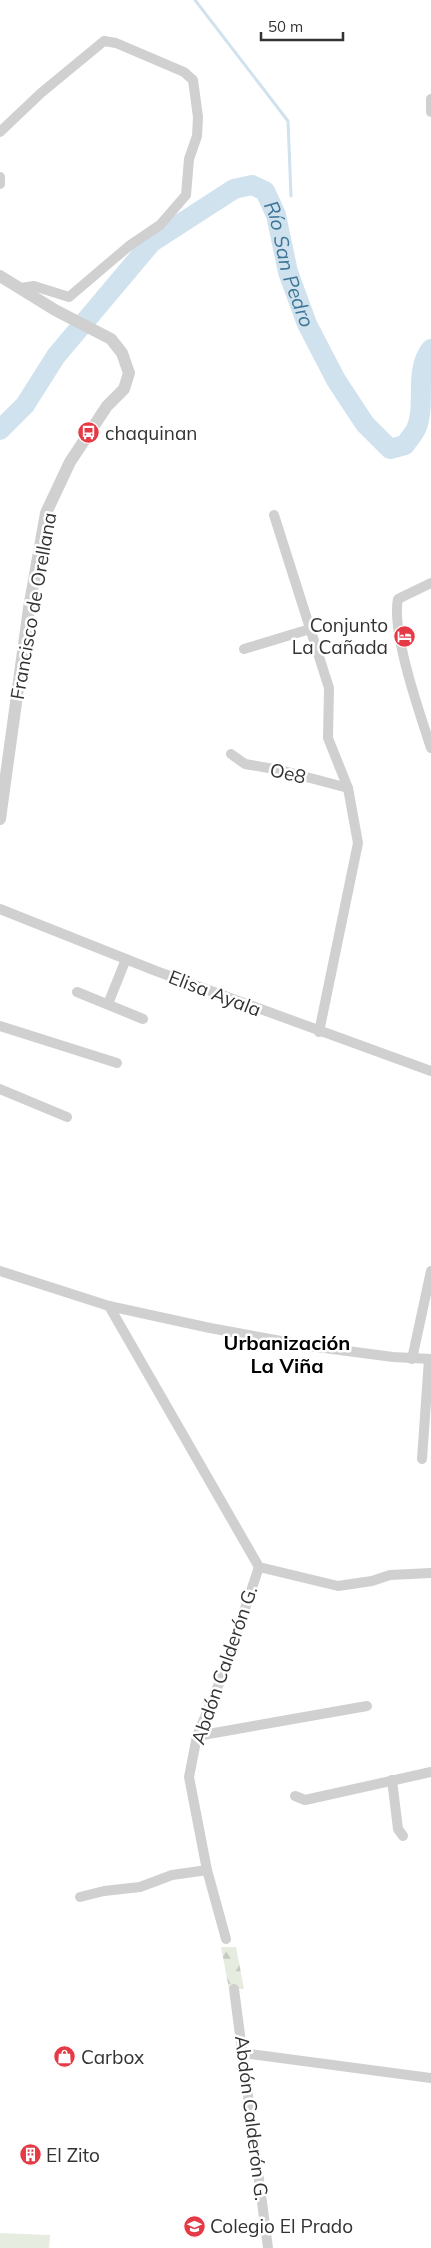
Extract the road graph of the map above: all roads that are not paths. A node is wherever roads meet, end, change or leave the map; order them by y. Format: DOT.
graph roads {
  1 [pos="431,99"];
  2 [pos="431,112"];
  3 [pos="0,132"];
  4 [pos="0,177"];
  5 [pos="0,184"];
  6 [pos="0,276"];
  7 [pos="21,288"];
  8 [pos="274,515"];
  9 [pos="431,583"];
  10 [pos="310,629"];
  11 [pos="244,648"];
  12 [pos="431,748"];
  13 [pos="231,754"];
  14 [pos="348,788"];
  15 [pos="0,819"];
  16 [pos="0,909"];
  17 [pos="126,959"];
  18 [pos="77,992"];
  19 [pos="108,1004"];
  20 [pos="143,1019"];
  21 [pos="0,1026"];
  22 [pos="319,1032"];
  23 [pos="117,1064"];
  24 [pos="431,1071"];
  25 [pos="0,1089"];
  26 [pos="67,1117"];
  27 [pos="0,1271"];
  28 [pos="431,1271"];
  29 [pos="109,1306"];
  30 [pos="412,1359"];
  31 [pos="430,1359"];
  32 [pos="422,1460"];
  33 [pos="259,1568"];
  34 [pos="431,1572"];
  35 [pos="367,1706"];
  36 [pos="197,1736"];
  37 [pos="431,1772"];
  38 [pos="392,1780"];
  39 [pos="295,1796"];
  40 [pos="403,1836"];
  41 [pos="207,1870"];
  42 [pos="80,1897"];
  43 [pos="226,1939"];
  44 [pos="234,1989"];
  45 [pos="243,2053"];
  46 [pos="431,2078"];
  47 [pos="268,2248"];
  1 -- 2 [label="street"];
  3 -- 7 [label="street"];
  4 -- 5 [label="street"];
  6 -- 7 [label="street"];
  7 -- 15 [label="street, Francisco de Orellana"];
  8 -- 10 [label="street"];
  9 -- 12 [label="street"];
  10 -- 11 [label="street"];
  10 -- 14 [label="street"];
  13 -- 14 [label="street, Oe8"];
  14 -- 22 [label="street"];
  16 -- 17 [label="street, Elisa Ayala"];
  17 -- 19 [label="street"];
  17 -- 22 [label="street, Elisa Ayala"];
  18 -- 19 [label="street"];
  19 -- 20 [label="street"];
  21 -- 23 [label="street"];
  22 -- 24 [label="street, Elisa Ayala"];
  25 -- 26 [label="street"];
  27 -- 29 [label="street"];
  28 -- 30 [label="street"];
  29 -- 30 [label="street"];
  29 -- 33 [label="street"];
  30 -- 31 [label="street"];
  31 -- 32 [label="street"];
  33 -- 34 [label="street"];
  33 -- 36 [label="street, Abdón Calderón G."];
  35 -- 36 [label="street"];
  36 -- 41 [label="street, Abdón Calderón G."];
  37 -- 38 [label="street"];
  38 -- 39 [label="street"];
  38 -- 40 [label="street"];
  41 -- 42 [label="street"];
  41 -- 43 [label="street, Abdón Calderón G."];
  44 -- 45 [label="street, Abdón Calderón G."];
  45 -- 46 [label="street"];
  45 -- 47 [label="street, Abdón Calderón G."];
}
